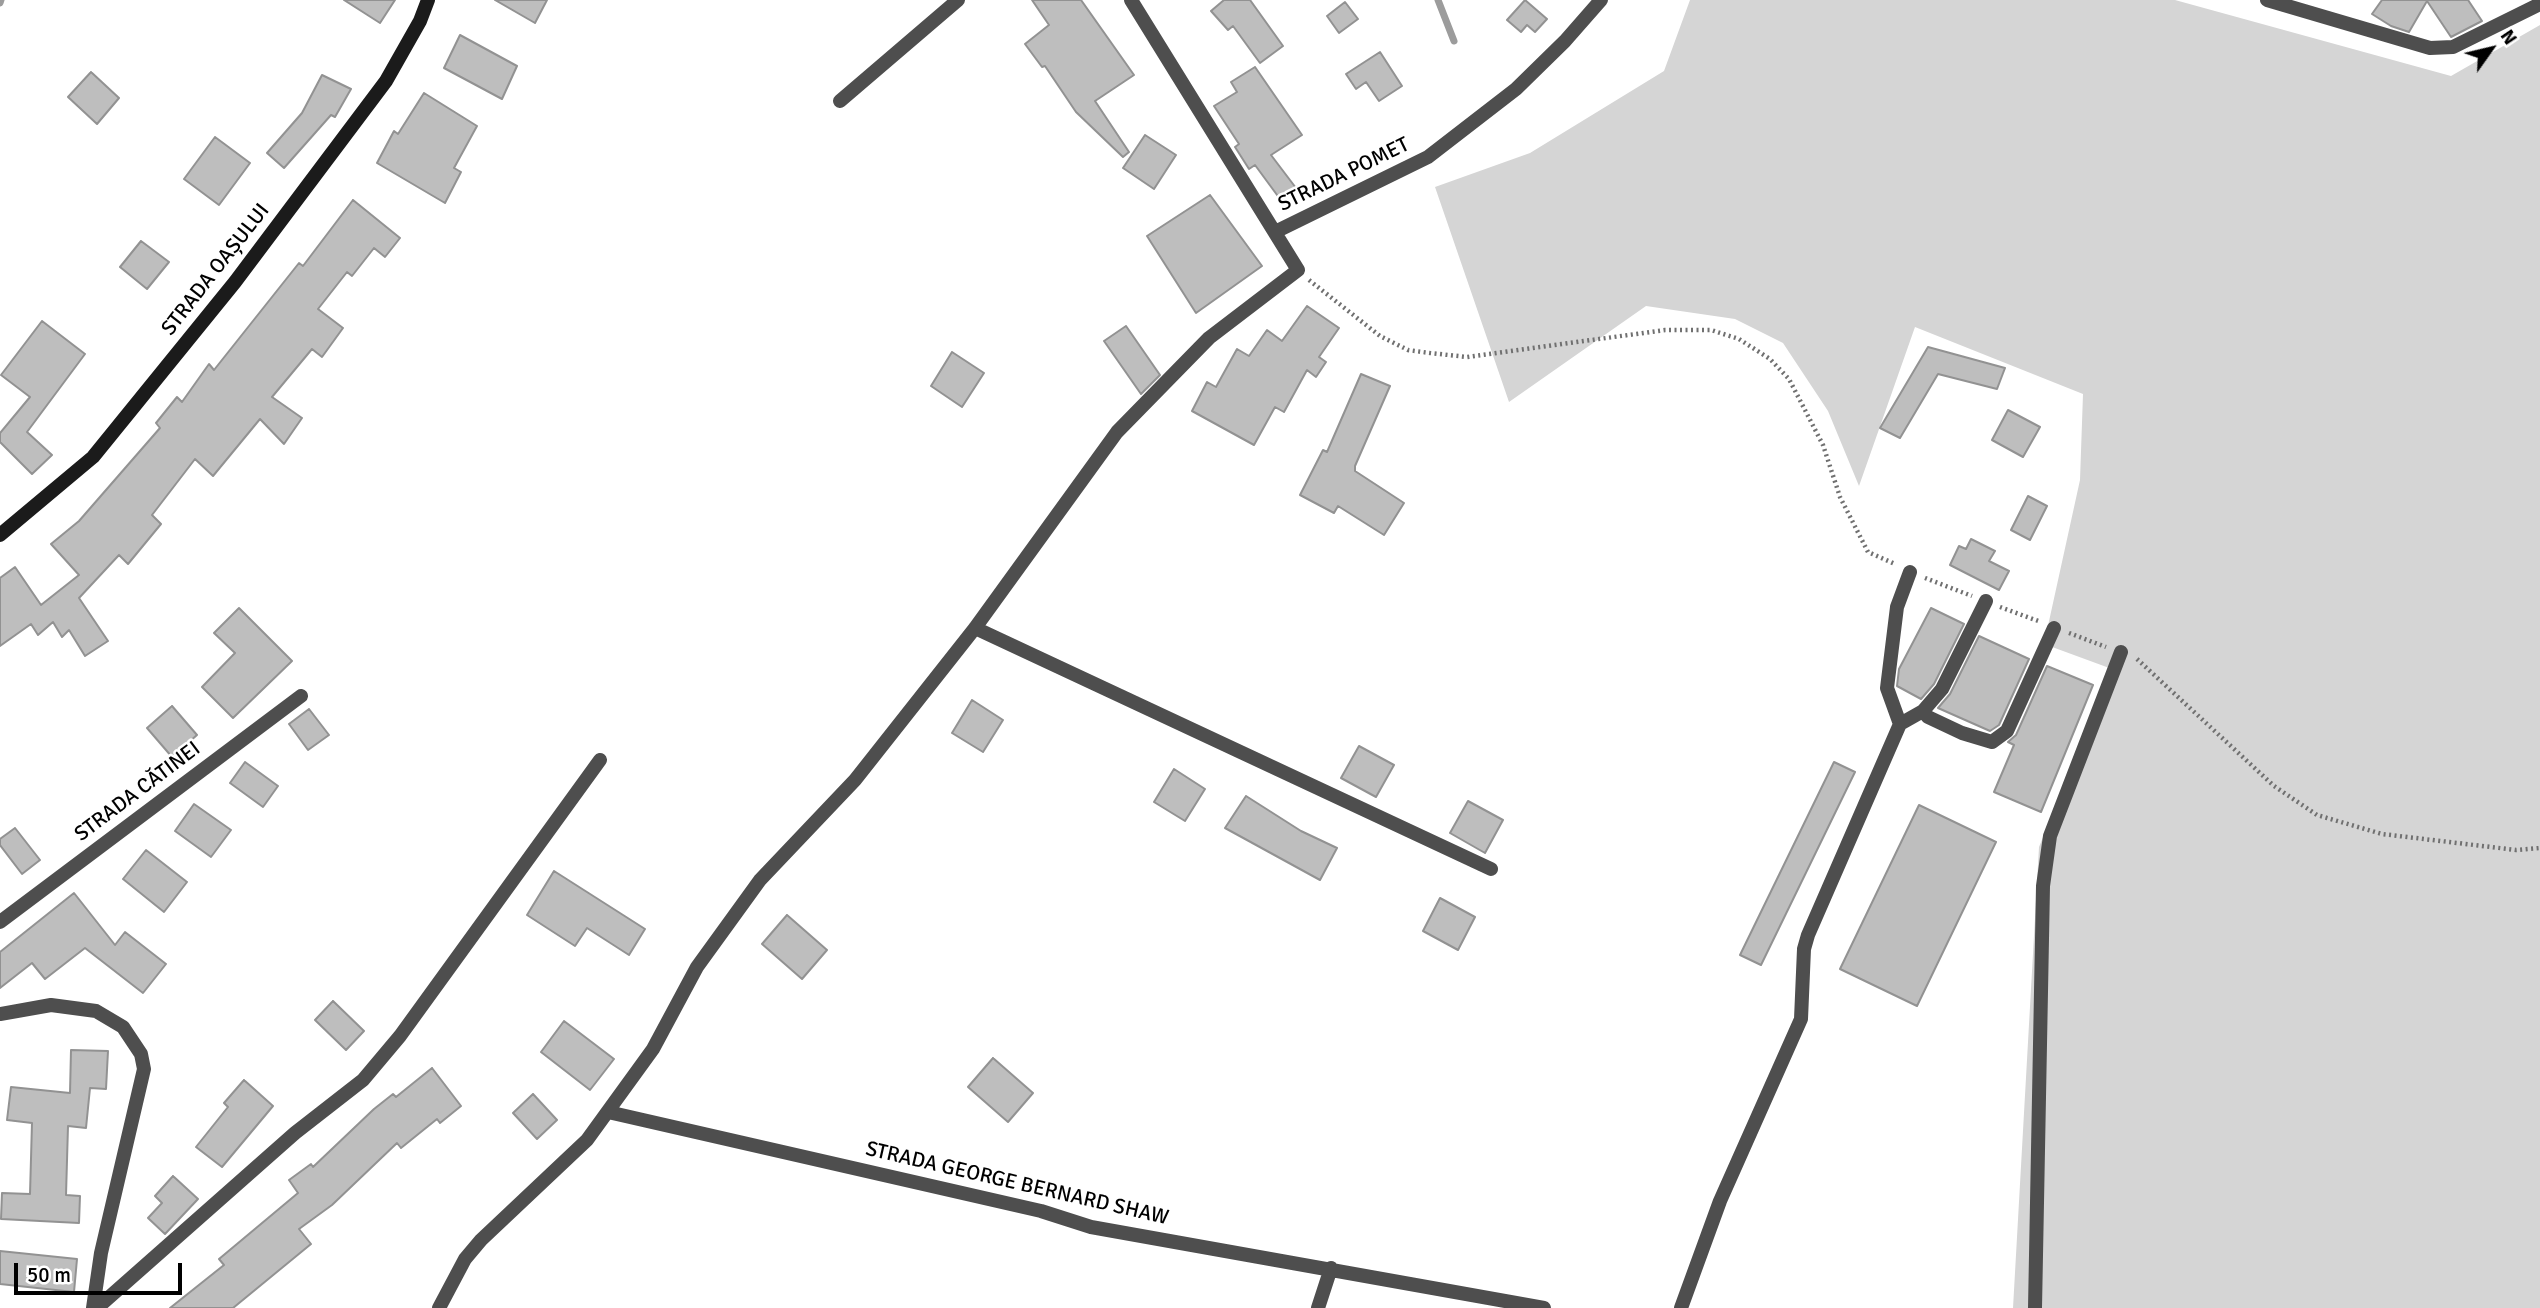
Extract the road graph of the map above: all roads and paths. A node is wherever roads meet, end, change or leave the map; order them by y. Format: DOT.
graph roads {
  1 [pos="428,0"];
  2 [pos="958,0"];
  3 [pos="1131,0"];
  4 [pos="1601,0"];
  5 [pos="2267,0"];
  6 [pos="2540,4"];
  7 [pos="841,101"];
  8 [pos="1275,232"];
  9 [pos="1298,270"];
  10 [pos="0,535"];
  11 [pos="1910,572"];
  12 [pos="1986,601"];
  13 [pos="975,628"];
  14 [pos="2054,628"];
  15 [pos="2121,652"];
  16 [pos="301,696"];
  17 [pos="1923,711"];
  18 [pos="1900,724"];
  19 [pos="600,760"];
  20 [pos="2540,848"];
  21 [pos="1491,869"];
  22 [pos="0,922"];
  23 [pos="0,1014"];
  24 [pos="608,1112"];
  25 [pos="1331,1268"];
  26 [pos="95,1308"];
  27 [pos="439,1308"];
  28 [pos="1318,1308"];
  29 [pos="1544,1308"];
  30 [pos="1681,1308"];
  31 [pos="2035,1308"];
  1 -- 10 [label="main road, STRADA OAȘULUI"];
  2 -- 7 [label="street"];
  3 -- 8 [label="street, STRADA POMET"];
  4 -- 8 [label="street, STRADA POMET"];
  5 -- 6 [label="street"];
  8 -- 9 [label="street"];
  9 -- 11 [label="path"];
  9 -- 13 [label="street"];
  11 -- 12 [label="path"];
  11 -- 18 [label="street"];
  12 -- 14 [label="path"];
  12 -- 17 [label="street"];
  13 -- 21 [label="street"];
  13 -- 24 [label="street"];
  14 -- 15 [label="path"];
  14 -- 17 [label="street"];
  15 -- 20 [label="path"];
  15 -- 31 [label="street"];
  16 -- 22 [label="street, STRADA CĂTINEI"];
  17 -- 18 [label="street"];
  18 -- 30 [label="street"];
  19 -- 26 [label="street"];
  23 -- 26 [label="street"];
  24 -- 25 [label="street, STRADA GEORGE BERNARD SHAW"];
  24 -- 27 [label="street"];
  25 -- 28 [label="street"];
  25 -- 29 [label="street, STRADA GEORGE BERNARD SHAW"];
}
